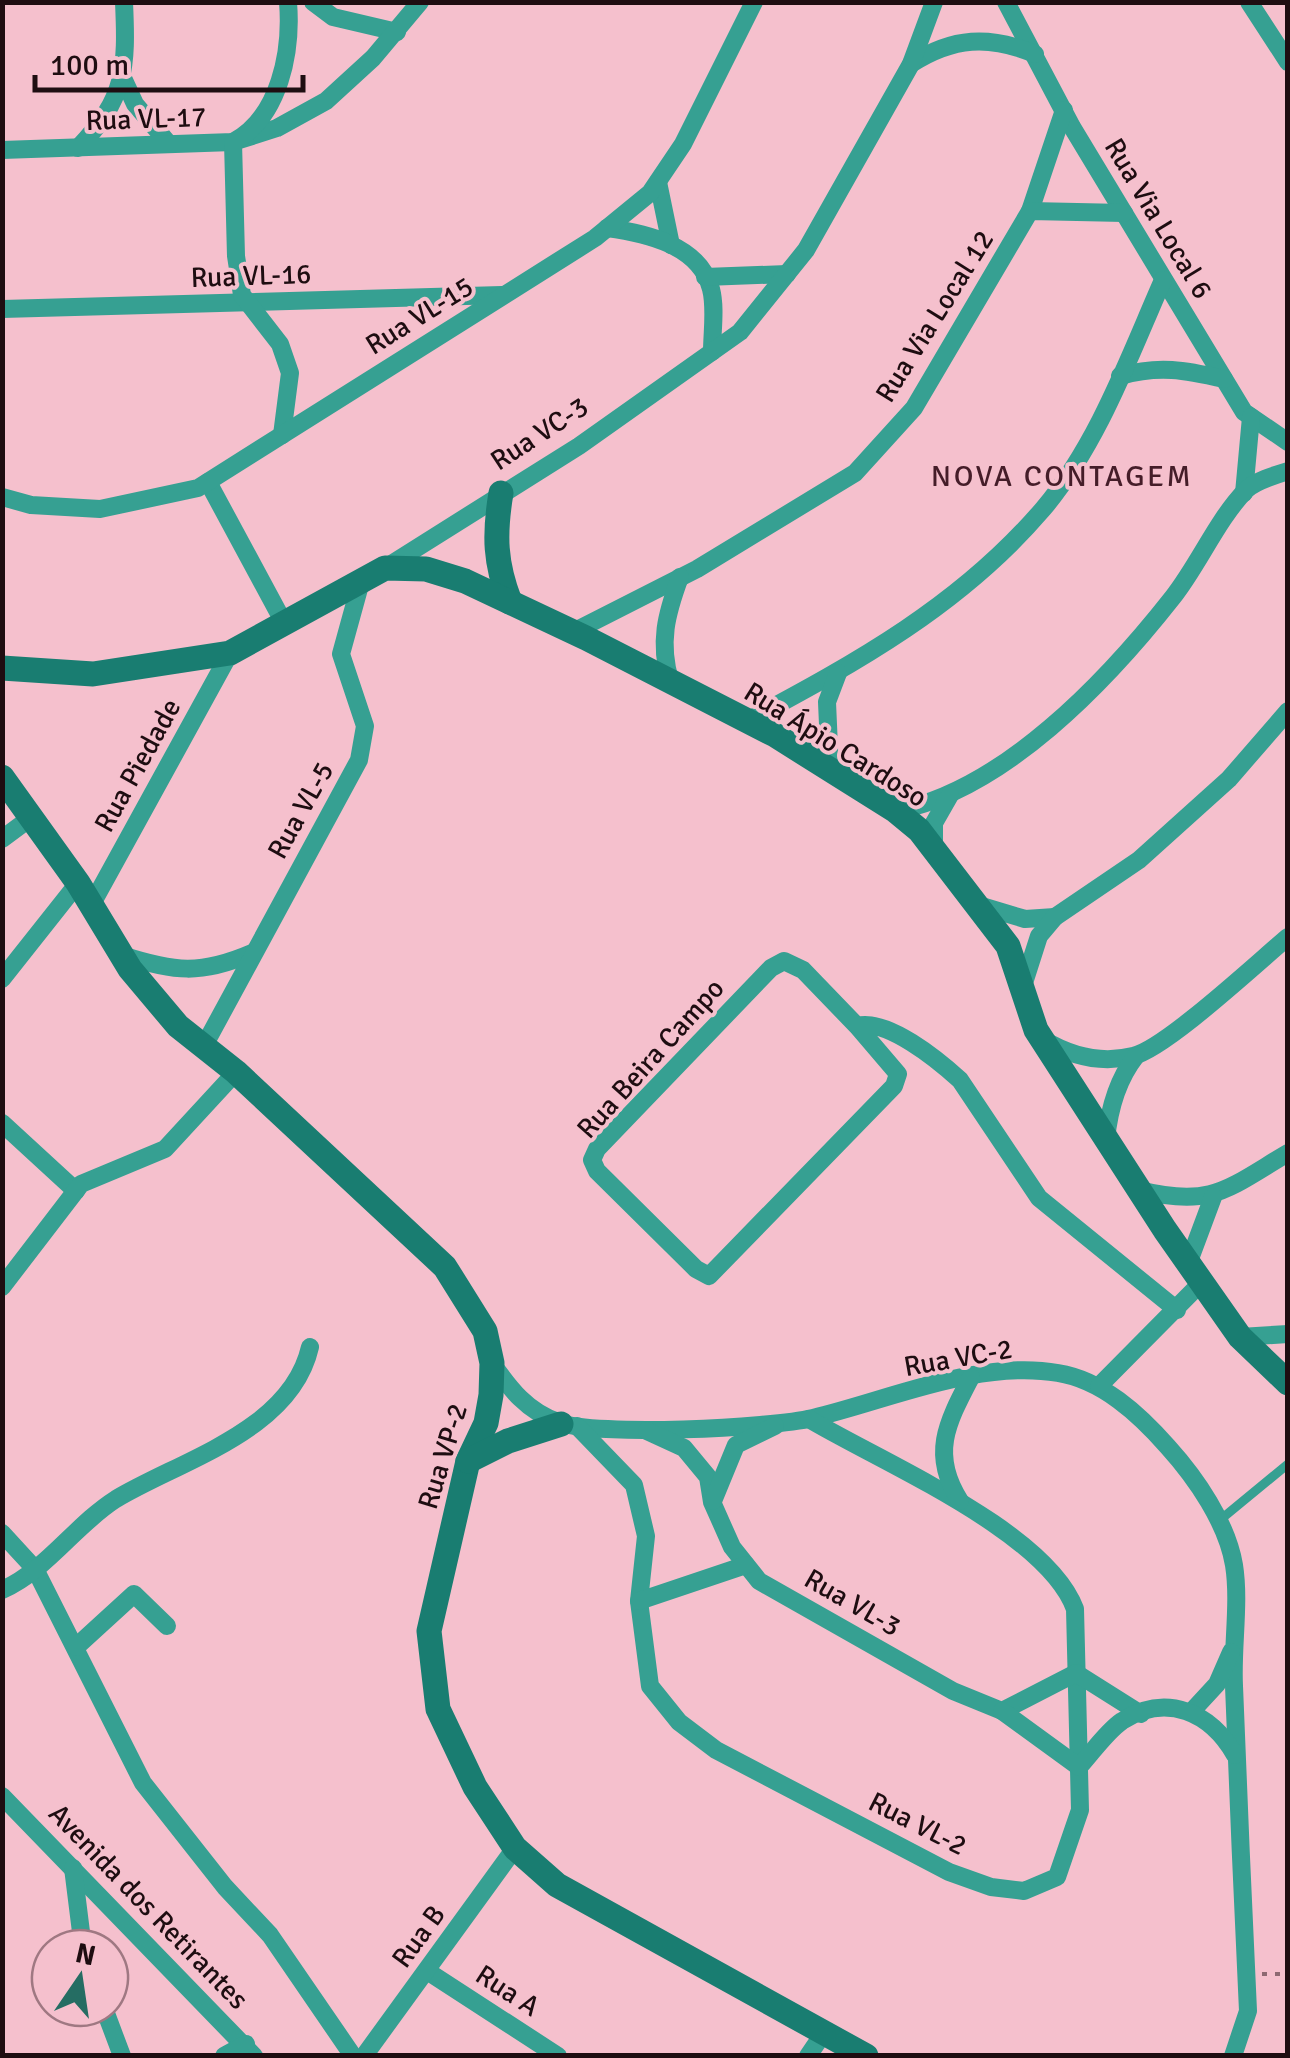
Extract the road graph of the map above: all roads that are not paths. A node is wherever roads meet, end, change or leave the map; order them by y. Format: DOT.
graph roads {
  1 [pos="124,2"];
  2 [pos="288,2"];
  3 [pos="313,2"];
  4 [pos="420,2"];
  5 [pos="754,2"];
  6 [pos="934,2"];
  7 [pos="1006,2"];
  8 [pos="1249,2"];
  9 [pos="396,32"];
  10 [pos="1035,54"];
  11 [pos="1288,62"];
  12 [pos="910,64"];
  13 [pos="123,78"];
  14 [pos="1064,110"];
  15 [pos="232,142"];
  16 [pos="170,144"];
  17 [pos="4,148"];
  18 [pos="78,148"];
  19 [pos="658,182"];
  20 [pos="1030,211"];
  21 [pos="1124,213"];
  22 [pos="607,228"];
  23 [pos="670,245"];
  24 [pos="787,274"];
  25 [pos="705,277"];
  26 [pos="1164,280"];
  27 [pos="502,295"];
  28 [pos="246,302"];
  29 [pos="2,309"];
  30 [pos="712,352"];
  31 [pos="1120,376"];
  32 [pos="1224,379"];
  33 [pos="1252,418"];
  34 [pos="282,434"];
  35 [pos="1288,442"];
  36 [pos="1288,472"];
  37 [pos="208,482"];
  38 [pos="501,493"];
  39 [pos="1244,494"];
  40 [pos="2,497"];
  41 [pos="385,568"];
  42 [pos="680,577"];
  43 [pos="360,586"];
  44 [pos="510,602"];
  45 [pos="284,623"];
  46 [pos="573,632"];
  47 [pos="230,653"];
  48 [pos="2,668"];
  49 [pos="838,673"];
  50 [pos="670,681"];
  51 [pos="1288,711"];
  52 [pos="747,721"];
  53 [pos="830,770"];
  54 [pos="2,777"];
  55 [pos="950,795"];
  56 [pos="896,811"];
  57 [pos="34,816"];
  58 [pos="2,839"];
  59 [pos="936,856"];
  60 [pos="85,893"];
  61 [pos="973,903"];
  62 [pos="1055,917"];
  63 [pos="1288,937"];
  64 [pos="252,953"];
  65 [pos="122,955"];
  66 [pos="2,979"];
  67 [pos="1021,995"];
  68 [pos="857,1026"];
  69 [pos="1042,1039"];
  70 [pos="204,1046"];
  71 [pos="1136,1056"];
  72 [pos="236,1072"];
  73 [pos="2,1122"];
  74 [pos="1106,1141"];
  75 [pos="1288,1153"];
  76 [pos="1139,1190"];
  77 [pos="76,1191"];
  78 [pos="1213,1197"];
  79 [pos="1195,1274"];
  80 [pos="2,1287"];
  81 [pos="1177,1310"];
  82 [pos="1288,1334"];
  83 [pos="1240,1337"];
  84 [pos="310,1347"];
  85 [pos="492,1363"];
  86 [pos="971,1378"];
  87 [pos="1288,1382"];
  88 [pos="1099,1386"];
  89 [pos="809,1419"];
  90 [pos="785,1422"];
  91 [pos="569,1425"];
  92 [pos="642,1429"];
  93 [pos="468,1461"];
  94 [pos="1288,1464"];
  95 [pos="712,1502"];
  96 [pos="963,1506"];
  97 [pos="1218,1522"];
  98 [pos="2,1533"];
  99 [pos="746,1565"];
  100 [pos="35,1568"];
  101 [pos="2,1590"];
  102 [pos="638,1601"];
  103 [pos="167,1626"];
  104 [pos="76,1647"];
  105 [pos="1232,1649"];
  106 [pos="1076,1674"];
  107 [pos="1194,1710"];
  108 [pos="1002,1711"];
  109 [pos="1141,1714"];
  110 [pos="1236,1758"];
  111 [pos="1079,1768"];
  112 [pos="2,1796"];
  113 [pos="515,1848"];
  114 [pos="73,1868"];
  115 [pos="80,1928"];
  116 [pos="427,1971"];
  117 [pos="112,2028"];
  118 [pos="825,2030"];
  119 [pos="250,2050"];
  120 [pos="122,2056"];
  121 [pos="224,2056"];
  122 [pos="353,2056"];
  123 [pos="364,2056"];
  124 [pos="558,2056"];
  125 [pos="808,2056"];
  126 [pos="866,2056"];
  127 [pos="1233,2056"];
  1 -- 13 [label="street"];
  2 -- 15 [label="street"];
  3 -- 9 [label="street"];
  4 -- 9 [label="street, Rua VL-17"];
  5 -- 19 [label="street, Rua VL-15"];
  6 -- 12 [label="street, Rua VC-3"];
  7 -- 10 [label="street, Rua Via Local 6"];
  8 -- 11 [label="street"];
  9 -- 15 [label="street, Rua VL-17"];
  10 -- 12 [label="street"];
  10 -- 14 [label="street, Rua Via Local 6"];
  12 -- 24 [label="street, Rua VC-3"];
  13 -- 16 [label="street"];
  13 -- 18 [label="street"];
  14 -- 20 [label="street, Rua Via Local 12"];
  14 -- 21 [label="street, Rua Via Local 6"];
  15 -- 16 [label="street, Rua VL-17"];
  15 -- 28 [label="street"];
  16 -- 18 [label="street, Rua VL-17"];
  17 -- 18 [label="street, Rua VL-17"];
  19 -- 22 [label="street, Rua VL-15"];
  19 -- 23 [label="street"];
  20 -- 21 [label="street"];
  20 -- 42 [label="street, Rua Via Local 12"];
  21 -- 26 [label="street, Rua Via Local 6"];
  22 -- 23 [label="street"];
  22 -- 27 [label="street, Rua VL-15"];
  23 -- 25 [label="street"];
  24 -- 25 [label="street"];
  24 -- 30 [label="street, Rua VC-3"];
  25 -- 30 [label="street"];
  26 -- 31 [label="street"];
  26 -- 32 [label="street, Rua Via Local 6"];
  27 -- 28 [label="street, Rua VL-16"];
  27 -- 34 [label="street, Rua VL-15"];
  28 -- 29 [label="street, Rua VL-16"];
  28 -- 34 [label="street"];
  30 -- 38 [label="street, Rua VC-3"];
  31 -- 32 [label="street"];
  31 -- 49 [label="street"];
  32 -- 33 [label="street, Rua Via Local 6"];
  33 -- 35 [label="street, Rua Via Local 6"];
  33 -- 39 [label="street"];
  34 -- 37 [label="street, Rua VL-15"];
  36 -- 39 [label="street"];
  37 -- 40 [label="street, Rua VL-15"];
  37 -- 45 [label="street"];
  38 -- 41 [label="street, Rua VC-3"];
  38 -- 44 [label="street"];
  39 -- 55 [label="street"];
  41 -- 43 [label="street, Rua VC-3"];
  41 -- 44 [label="street, Rua Ápio Cardoso"];
  42 -- 46 [label="street, Rua Via Local 12"];
  42 -- 50 [label="street"];
  43 -- 45 [label="street, Rua VC-3"];
  43 -- 64 [label="street, Rua VL-5"];
  44 -- 46 [label="street, Rua Ápio Cardoso"];
  45 -- 47 [label="street, Rua VC-3"];
  46 -- 50 [label="street, Rua Ápio Cardoso"];
  47 -- 48 [label="street, Rua VC-3"];
  47 -- 60 [label="street, Rua Piedade"];
  49 -- 52 [label="street"];
  49 -- 53 [label="street"];
  50 -- 52 [label="street, Rua Ápio Cardoso"];
  51 -- 62 [label="street"];
  52 -- 53 [label="street, Rua Ápio Cardoso"];
  53 -- 56 [label="street, Rua Ápio Cardoso"];
  54 -- 57 [label="street, Rua VP-2"];
  55 -- 56 [label="street"];
  55 -- 59 [label="street"];
  56 -- 59 [label="street, Rua Ápio Cardoso"];
  57 -- 58 [label="street"];
  57 -- 60 [label="street, Rua VP-2"];
  59 -- 61 [label="street, Rua Ápio Cardoso"];
  60 -- 65 [label="street, Rua VP-2"];
  60 -- 66 [label="street, Rua Piedade"];
  61 -- 62 [label="street"];
  61 -- 67 [label="street, Rua Ápio Cardoso"];
  62 -- 67 [label="street"];
  63 -- 71 [label="street"];
  64 -- 65 [label="street"];
  64 -- 70 [label="street, Rua VL-5"];
  65 -- 70 [label="street, Rua VP-2"];
  67 -- 69 [label="street, Rua Ápio Cardoso"];
  68 -- 68 [label="street, Rua Beira Campo"];
  68 -- 81 [label="street, Rua Beira Campo"];
  69 -- 71 [label="street"];
  69 -- 74 [label="street, Rua Ápio Cardoso"];
  70 -- 72 [label="street, Rua VP-2"];
  71 -- 74 [label="street"];
  72 -- 77 [label="street"];
  72 -- 85 [label="street, Rua VP-2"];
  73 -- 77 [label="street"];
  74 -- 76 [label="street, Rua Ápio Cardoso"];
  75 -- 78 [label="street"];
  76 -- 78 [label="street"];
  76 -- 79 [label="street, Rua Ápio Cardoso"];
  77 -- 80 [label="street"];
  78 -- 79 [label="street"];
  79 -- 81 [label="street"];
  79 -- 83 [label="street, Rua Ápio Cardoso"];
  81 -- 88 [label="street"];
  82 -- 83 [label="street"];
  83 -- 87 [label="street, Rua Ápio Cardoso"];
  84 -- 100 [label="street"];
  85 -- 91 [label="street, Rua VC-2"];
  85 -- 93 [label="street, Rua VP-2"];
  86 -- 88 [label="street, Rua VC-2"];
  86 -- 89 [label="street, Rua VC-2"];
  86 -- 96 [label="street"];
  88 -- 97 [label="street, Rua VC-2"];
  89 -- 90 [label="street, Rua VC-2"];
  89 -- 96 [label="street, Rua VL-2"];
  90 -- 92 [label="street, Rua VC-2"];
  90 -- 95 [label="street"];
  91 -- 92 [label="street, Rua VC-2"];
  91 -- 93 [label="street"];
  91 -- 102 [label="street, Rua VL-2"];
  92 -- 95 [label="street, Rua VL-3"];
  93 -- 113 [label="street, Rua VP-2"];
  94 -- 97 [label="lane"];
  95 -- 99 [label="street, Rua VL-3"];
  96 -- 106 [label="street, Rua VL-2"];
  97 -- 105 [label="street, Rua VC-2"];
  98 -- 100 [label="street"];
  99 -- 102 [label="street"];
  99 -- 108 [label="street, Rua VL-3"];
  100 -- 101 [label="street"];
  100 -- 104 [label="street"];
  102 -- 111 [label="street, Rua VL-2"];
  103 -- 104 [label="street"];
  104 -- 122 [label="street"];
  105 -- 107 [label="street"];
  105 -- 110 [label="street, Rua VC-2"];
  106 -- 108 [label="street"];
  106 -- 109 [label="street"];
  106 -- 111 [label="street, Rua VL-2"];
  107 -- 109 [label="street"];
  107 -- 110 [label="street"];
  108 -- 111 [label="street, Rua VL-3"];
  109 -- 111 [label="street"];
  110 -- 127 [label="street, Rua VC-2"];
  112 -- 114 [label="street, Avenida dos Retirantes"];
  113 -- 116 [label="street, Rua B"];
  113 -- 118 [label="street, Rua VP-2"];
  114 -- 115 [label="street"];
  114 -- 119 [label="street, Avenida dos Retirantes"];
  116 -- 123 [label="street, Rua B"];
  116 -- 124 [label="street, Rua A"];
  117 -- 120 [label="street"];
  118 -- 125 [label="street"];
  118 -- 126 [label="street, Rua VP-2"];
  119 -- 121 [label="street"];
}
